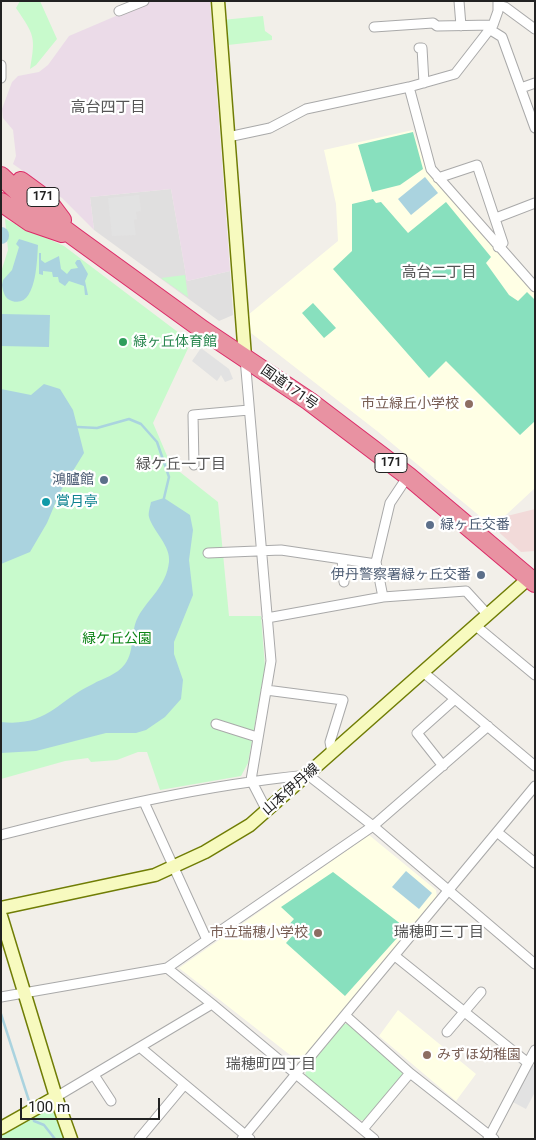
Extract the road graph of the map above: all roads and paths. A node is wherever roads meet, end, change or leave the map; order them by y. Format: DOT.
graph roads {
  1 [pos="144,1"];
  2 [pos="218,1"];
  3 [pos="459,1"];
  4 [pos="498,3"];
  5 [pos="119,11"];
  6 [pos="374,26"];
  7 [pos="461,26"];
  8 [pos="491,27"];
  9 [pos="535,29"];
  10 [pos="422,48"];
  11 [pos="1,65"];
  12 [pos="1,78"];
  13 [pos="424,82"];
  14 [pos="535,83"];
  15 [pos="408,87"];
  16 [pos="521,88"];
  17 [pos="535,128"];
  18 [pos="228,136"];
  19 [pos="1,166"];
  20 [pos="1,176"];
  21 [pos="438,178"];
  22 [pos="1,189"];
  23 [pos="1,202"];
  24 [pos="535,203"];
  25 [pos="33,206"];
  26 [pos="496,218"];
  27 [pos="76,238"];
  28 [pos="498,247"];
  29 [pos="535,287"];
  30 [pos="245,357"];
  31 [pos="250,410"];
  32 [pos="194,465"];
  33 [pos="408,476"];
  34 [pos="262,552"];
  35 [pos="208,553"];
  36 [pos="342,559"];
  37 [pos="376,564"];
  38 [pos="533,577"];
  39 [pos="344,582"];
  40 [pos="384,597"];
  41 [pos="488,616"];
  42 [pos="267,618"];
  43 [pos="476,626"];
  44 [pos="423,672"];
  45 [pos="535,675"];
  46 [pos="266,690"];
  47 [pos="455,699"];
  48 [pos="216,724"];
  49 [pos="488,726"];
  50 [pos="257,737"];
  51 [pos="332,753"];
  52 [pos="443,766"];
  53 [pos="535,766"];
  54 [pos="308,775"];
  55 [pos="251,780"];
  56 [pos="535,786"];
  57 [pos="144,802"];
  58 [pos="267,811"];
  59 [pos="373,826"];
  60 [pos="497,832"];
  61 [pos="1,835"];
  62 [pos="535,863"];
  63 [pos="175,867"];
  64 [pos="448,891"];
  65 [pos="1,908"];
  66 [pos="1,916"];
  67 [pos="207,940"];
  68 [pos="395,956"];
  69 [pos="535,964"];
  70 [pos="167,968"];
  71 [pos="481,992"];
  72 [pos="24,993"];
  73 [pos="1,997"];
  74 [pos="212,1004"];
  75 [pos="464,1012"];
  76 [pos="346,1016"];
  77 [pos="447,1032"];
  78 [pos="141,1048"];
  79 [pos="535,1050"];
  80 [pos="528,1063"];
  81 [pos="410,1073"];
  82 [pos="296,1074"];
  83 [pos="94,1075"];
  84 [pos="184,1085"];
  85 [pos="56,1097"];
  86 [pos="111,1101"];
  87 [pos="1,1128"];
  88 [pos="364,1129"];
  89 [pos="246,1137"];
  90 [pos="491,1138"];
  91 [pos="71,1139"];
  92 [pos="139,1139"];
  93 [pos="374,1139"];
  1 -- 5 [label="street"];
  2 -- 18 [label="main road"];
  3 -- 7 [label="street"];
  4 -- 8 [label="street"];
  4 -- 9 [label="street"];
  6 -- 7 [label="street"];
  7 -- 8 [label="street"];
  8 -- 13 [label="street"];
  8 -- 16 [label="street"];
  10 -- 13 [label="street"];
  11 -- 12 [label="street"];
  13 -- 15 [label="street"];
  14 -- 16 [label="street"];
  15 -- 18 [label="street"];
  15 -- 21 [label="street"];
  16 -- 17 [label="street"];
  18 -- 30 [label="main road"];
  19 -- 27 [label="highway, 171"];
  20 -- 25 [label="highway, 国道171号 / 171"];
  21 -- 26 [label="street"];
  21 -- 28 [label="street"];
  22 -- 25 [label="highway, 国道171号 / 171"];
  23 -- 27 [label="highway, 171"];
  24 -- 26 [label="street"];
  25 -- 27 [label="highway, 国道171号 / 171"];
  26 -- 28 [label="street"];
  27 -- 30 [label="highway, 国道171号 / 171"];
  28 -- 29 [label="street"];
  30 -- 31 [label="street"];
  30 -- 33 [label="highway, 国道171号 / 171"];
  31 -- 32 [label="street"];
  31 -- 34 [label="street"];
  33 -- 37 [label="street"];
  33 -- 38 [label="highway, 国道171号 / 171"];
  34 -- 35 [label="street"];
  34 -- 36 [label="street"];
  34 -- 42 [label="street"];
  36 -- 37 [label="street"];
  36 -- 39 [label="street"];
  37 -- 40 [label="street"];
  38 -- 41 [label="main road, 山本伊丹線"];
  40 -- 41 [label="street"];
  40 -- 42 [label="street"];
  41 -- 43 [label="main road, 山本伊丹線"];
  42 -- 46 [label="street"];
  43 -- 44 [label="main road, 山本伊丹線"];
  43 -- 45 [label="street"];
  44 -- 47 [label="street"];
  44 -- 51 [label="main road, 山本伊丹線"];
  46 -- 50 [label="street"];
  46 -- 51 [label="street"];
  47 -- 49 [label="street"];
  47 -- 52 [label="street"];
  48 -- 50 [label="street"];
  49 -- 52 [label="street"];
  49 -- 53 [label="street"];
  50 -- 55 [label="street"];
  51 -- 54 [label="main road, 山本伊丹線"];
  52 -- 59 [label="street"];
  54 -- 55 [label="street"];
  54 -- 58 [label="main road, 山本伊丹線"];
  54 -- 59 [label="street"];
  55 -- 57 [label="street"];
  55 -- 58 [label="street"];
  56 -- 60 [label="street"];
  57 -- 61 [label="street"];
  57 -- 63 [label="street"];
  58 -- 63 [label="main road, 山本伊丹線"];
  59 -- 64 [label="street"];
  59 -- 67 [label="street"];
  60 -- 62 [label="street"];
  60 -- 64 [label="street"];
  63 -- 65 [label="main road, 山本伊丹線"];
  63 -- 67 [label="street"];
  64 -- 68 [label="street"];
  64 -- 69 [label="street"];
  66 -- 72 [label="main road"];
  67 -- 70 [label="street"];
  68 -- 75 [label="street"];
  68 -- 76 [label="street"];
  70 -- 72 [label="street"];
  70 -- 74 [label="street"];
  71 -- 75 [label="street"];
  72 -- 73 [label="street"];
  72 -- 85 [label="main road"];
  74 -- 78 [label="street"];
  74 -- 82 [label="street"];
  75 -- 77 [label="street"];
  75 -- 80 [label="street"];
  76 -- 81 [label="street"];
  76 -- 82 [label="street"];
  78 -- 83 [label="street"];
  78 -- 84 [label="street"];
  79 -- 80 [label="street"];
  80 -- 90 [label="street"];
  81 -- 88 [label="street"];
  81 -- 90 [label="street"];
  82 -- 88 [label="street"];
  82 -- 89 [label="street"];
  83 -- 85 [label="street"];
  83 -- 86 [label="street"];
  84 -- 89 [label="street"];
  84 -- 92 [label="street"];
  85 -- 87 [label="main road"];
  85 -- 91 [label="main road"];
  88 -- 93 [label="street"];
}
